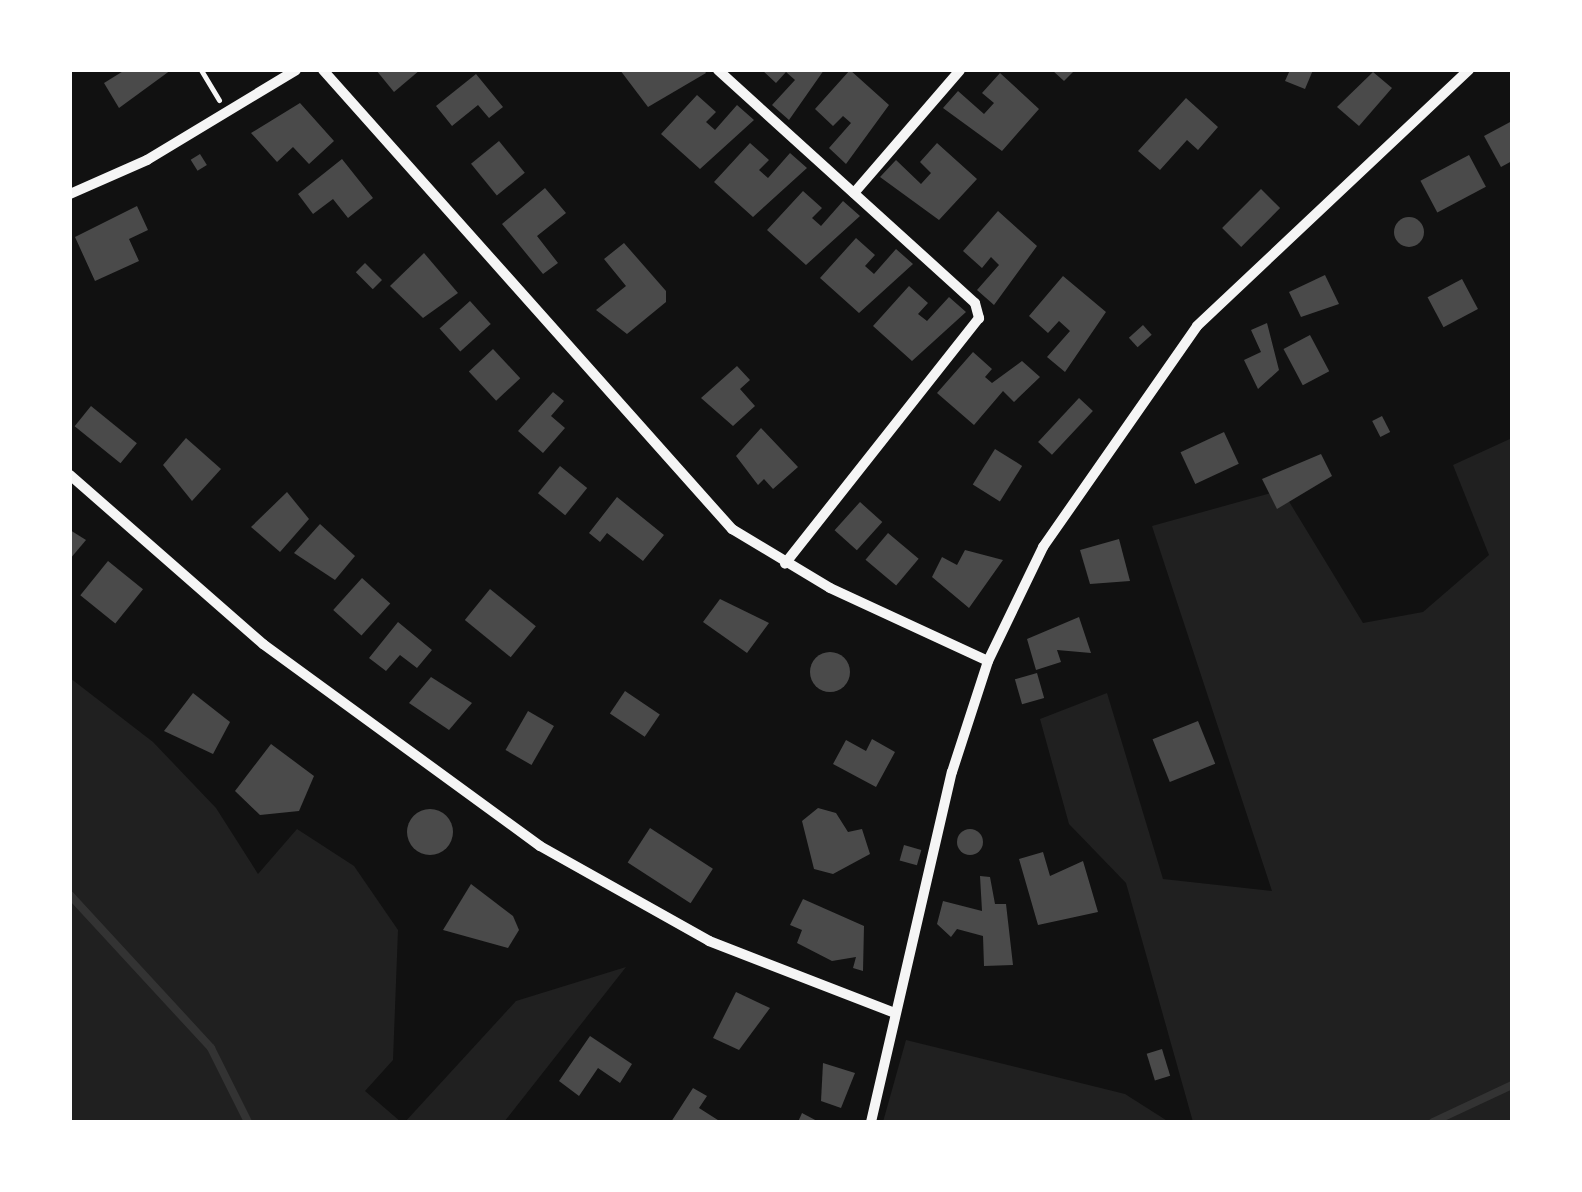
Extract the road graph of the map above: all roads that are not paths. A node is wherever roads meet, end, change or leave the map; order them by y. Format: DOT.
graph roads {
  1 [pos="296,70"];
  2 [pos="323,70"];
  3 [pos="718,70"];
  4 [pos="960,70"];
  5 [pos="1469,70"];
  6 [pos="854,193"];
  7 [pos="70,194"];
  8 [pos="70,474"];
  9 [pos="785,564"];
  10 [pos="988,661"];
  11 [pos="895,1013"];
  12 [pos="871,1122"];
  1 -- 7 [label="street"];
  2 -- 9 [label="street"];
  3 -- 6 [label="street"];
  4 -- 6 [label="street"];
  5 -- 10 [label="street"];
  6 -- 9 [label="street"];
  8 -- 11 [label="street"];
  9 -- 10 [label="street"];
  10 -- 11 [label="street"];
  11 -- 12 [label="street"];
}
